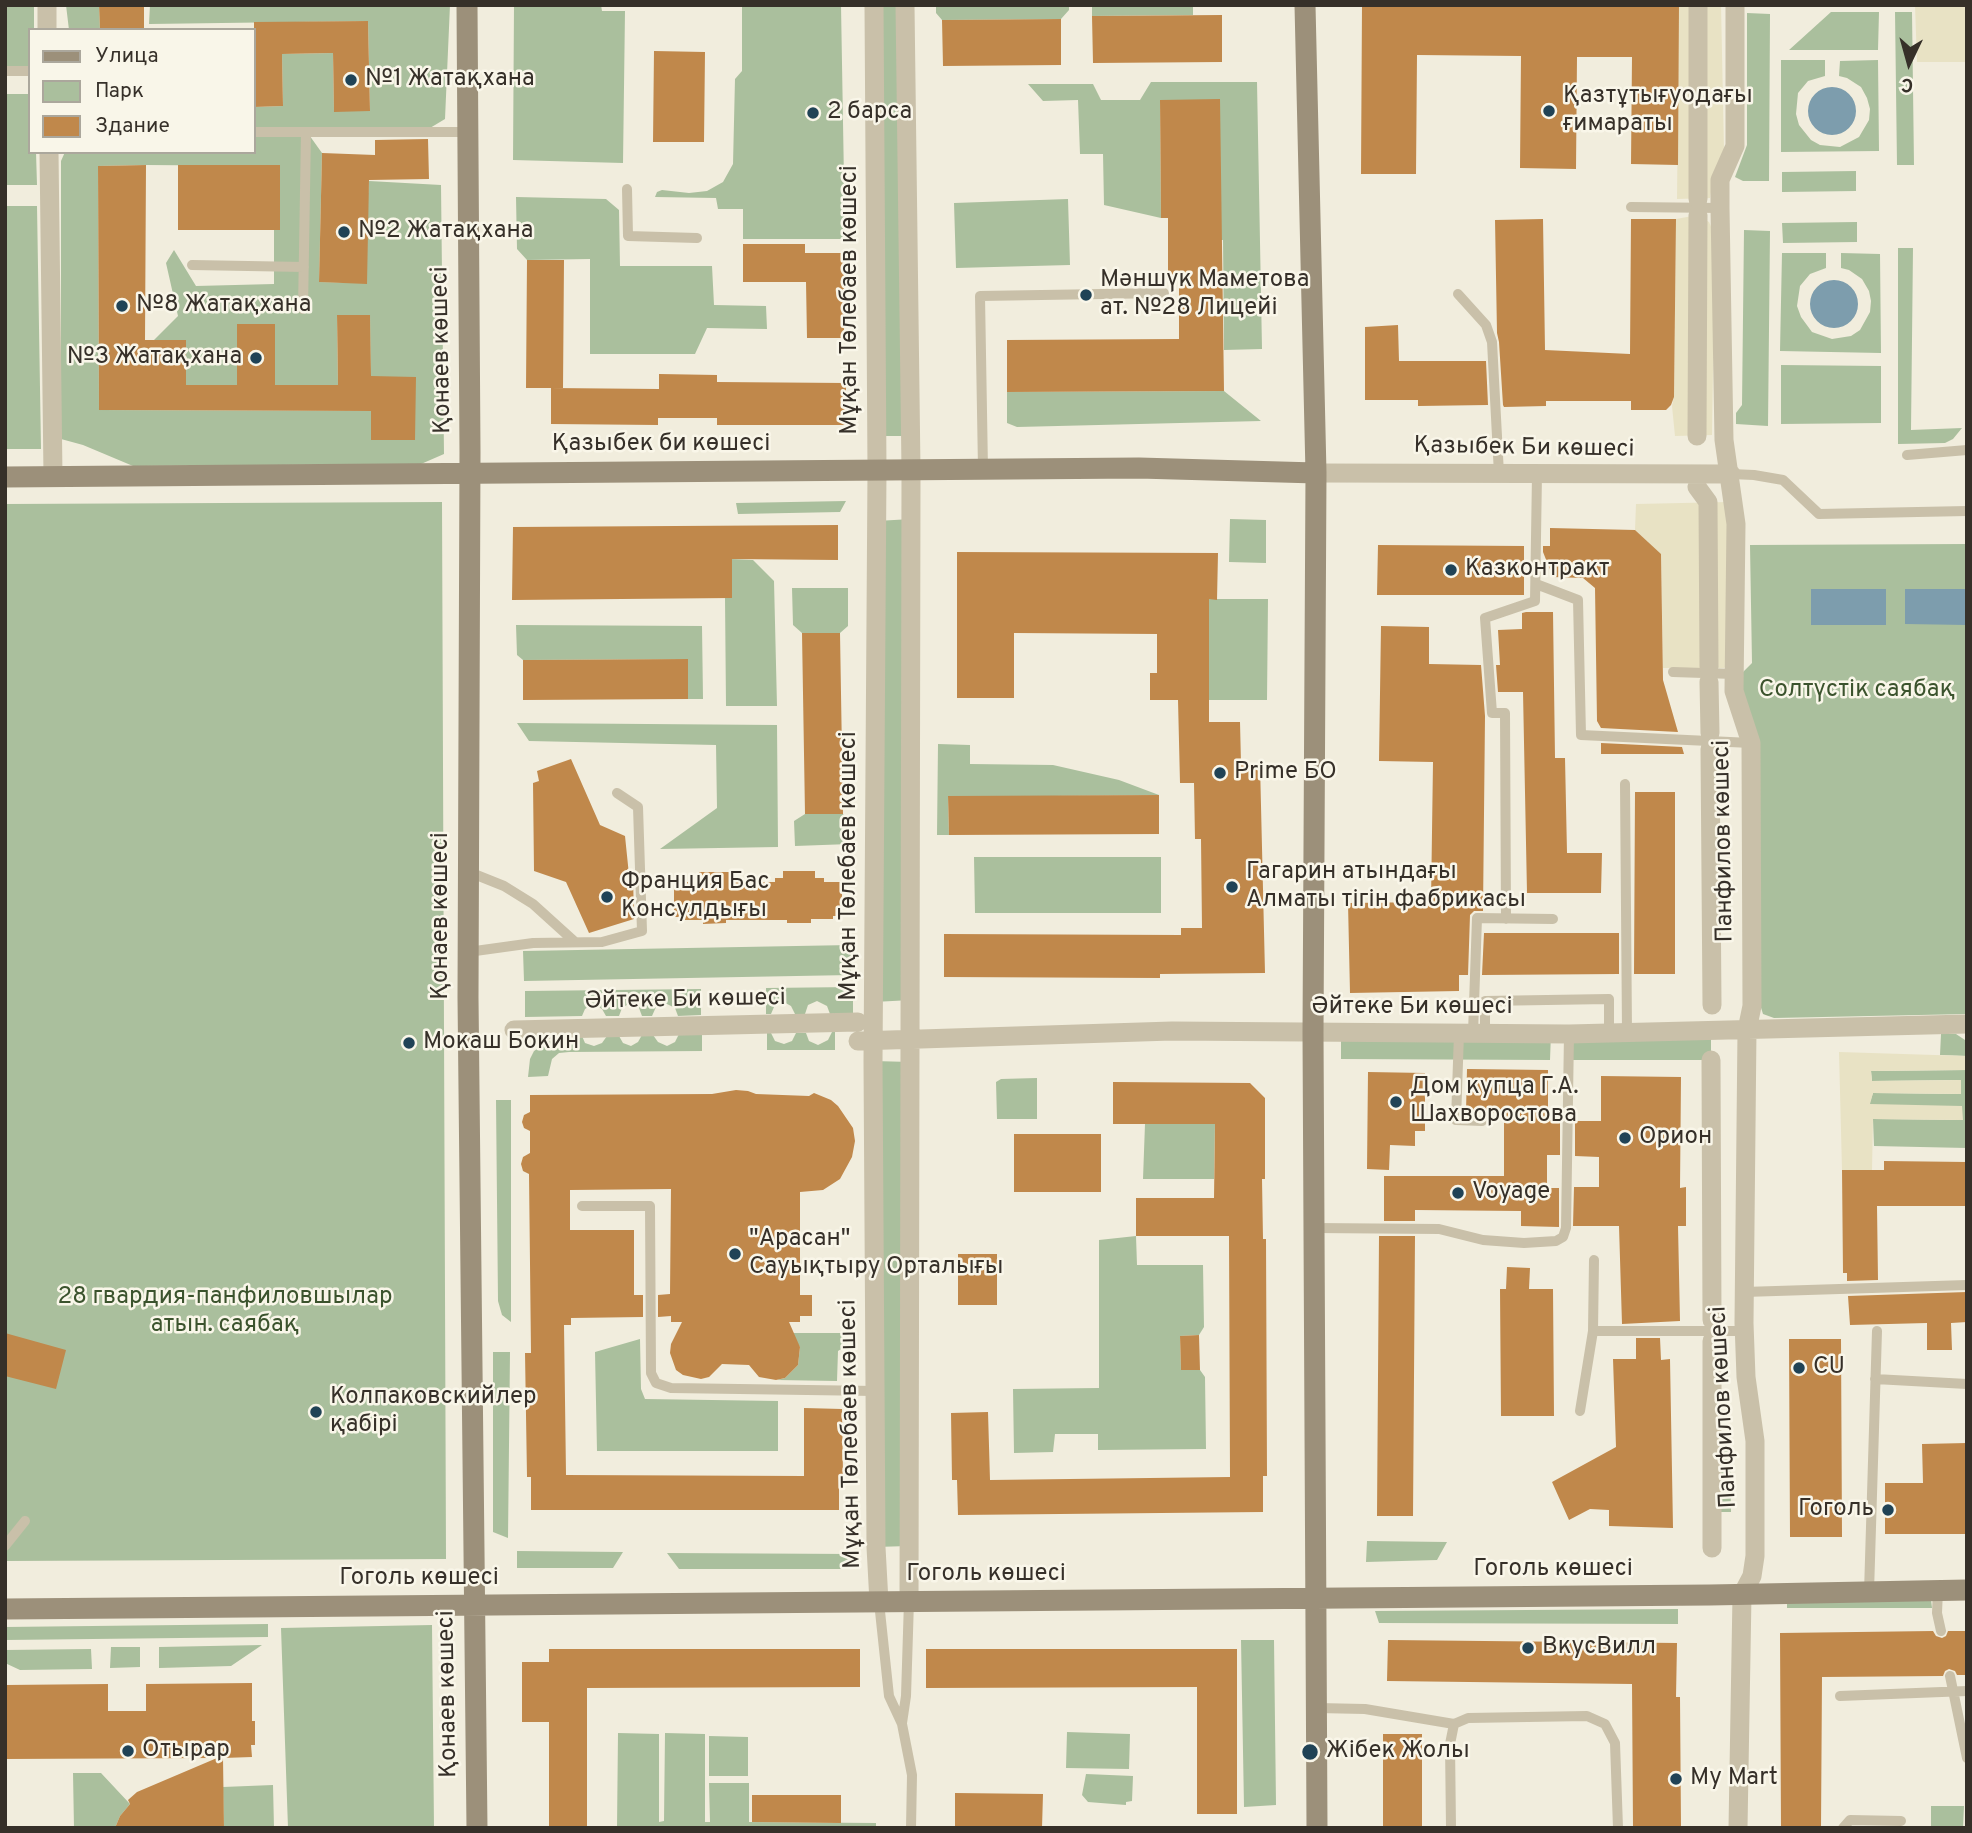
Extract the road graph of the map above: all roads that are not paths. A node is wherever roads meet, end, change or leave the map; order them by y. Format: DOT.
graph roads {
  1 [pos="47,5"];
  2 [pos="467,5"];
  3 [pos="874,5"];
  4 [pos="905,5"];
  5 [pos="1305,5"];
  6 [pos="1698,5"];
  7 [pos="1734,5"];
  8 [pos="47,28"];
  9 [pos="5,71"];
  10 [pos="28,71"];
  11 [pos="256,132"];
  12 [pos="306,132"];
  13 [pos="467,132"];
  14 [pos="49,154"];
  15 [pos="627,189"];
  16 [pos="1631,207"];
  17 [pos="1720,208"];
  18 [pos="697,237"];
  19 [pos="192,265"];
  20 [pos="304,267"];
  21 [pos="1164,293"];
  22 [pos="1458,294"];
  23 [pos="303,309"];
  24 [pos="1697,436"];
  25 [pos="1967,450"];
  26 [pos="1907,455"];
  27 [pos="984,469"];
  28 [pos="877,470"];
  29 [pos="911,470"];
  30 [pos="470,473"];
  31 [pos="1316,473"];
  32 [pos="1499,474"];
  33 [pos="1537,474"];
  34 [pos="1731,474"];
  35 [pos="54,476"];
  36 [pos="5,477"];
  37 [pos="1697,487"];
  38 [pos="1967,511"];
  39 [pos="1536,584"];
  40 [pos="1673,672"];
  41 [pos="1734,674"];
  42 [pos="1751,743"];
  43 [pos="1625,784"];
  44 [pos="617,793"];
  45 [pos="468,872"];
  46 [pos="1506,919"];
  47 [pos="1553,919"];
  48 [pos="575,942"];
  49 [pos="468,952"];
  50 [pos="1712,1005"];
  51 [pos="1967,1024"];
  52 [pos="514,1030"];
  53 [pos="1747,1030"];
  54 [pos="1313,1032"];
  55 [pos="1618,1032"];
  56 [pos="1472,1033"];
  57 [pos="1569,1034"];
  58 [pos="863,1035"];
  59 [pos="911,1038"];
  60 [pos="1711,1060"];
  61 [pos="1482,1121"];
  62 [pos="582,1206"];
  63 [pos="1314,1228"];
  64 [pos="1594,1260"];
  65 [pos="1967,1285"];
  66 [pos="1744,1292"];
  67 [pos="1712,1320"];
  68 [pos="1593,1331"];
  69 [pos="1744,1331"];
  70 [pos="1877,1331"];
  71 [pos="1712,1341"];
  72 [pos="1875,1379"];
  73 [pos="1967,1384"];
  74 [pos="875,1391"];
  75 [pos="1580,1411"];
  76 [pos="25,1521"];
  77 [pos="5,1546"];
  78 [pos="1712,1548"];
  79 [pos="1938,1590"];
  80 [pos="1967,1590"];
  81 [pos="1869,1592"];
  82 [pos="1317,1598"];
  83 [pos="909,1601"];
  84 [pos="879,1602"];
  85 [pos="474,1605"];
  86 [pos="1742,1605"];
  87 [pos="5,1609"];
  88 [pos="1941,1631"];
  89 [pos="1950,1675"];
  90 [pos="1967,1691"];
  91 [pos="1954,1692"];
  92 [pos="1840,1696"];
  93 [pos="1317,1708"];
  94 [pos="902,1724"];
  95 [pos="1454,1724"];
  96 [pos="1967,1758"];
  97 [pos="1901,1821"];
  98 [pos="477,1828"];
  99 [pos="911,1828"];
  100 [pos="1317,1828"];
  101 [pos="1451,1828"];
  102 [pos="1618,1828"];
  103 [pos="1738,1828"];
  104 [pos="1843,1828"];
  1 -- 8 [label="street"];
  2 -- 13 [label="street, Қонаев көшесі"];
  3 -- 28 [label="street, Мұқан Төлебаев көшесі"];
  4 -- 29 [label="street, Мұқан Төлебаев көшесі"];
  5 -- 31 [label="street"];
  6 -- 24 [label="street"];
  7 -- 17 [label="street, Панфилов көшесі"];
  9 -- 10 [label="lane"];
  11 -- 12 [label="lane"];
  12 -- 13 [label="lane"];
  12 -- 20 [label="lane"];
  13 -- 30 [label="street, Қонаев көшесі"];
  14 -- 35 [label="street"];
  15 -- 18 [label="lane"];
  16 -- 17 [label="lane"];
  17 -- 34 [label="street, Панфилов көшесі"];
  19 -- 20 [label="lane"];
  20 -- 23 [label="lane"];
  21 -- 27 [label="lane"];
  22 -- 32 [label="lane"];
  25 -- 26 [label="lane"];
  27 -- 29 [label="street, Қазыбек би көшесі"];
  27 -- 31 [label="street, Қазыбек би көшесі"];
  28 -- 29 [label="street, Қазыбек би көшесі"];
  28 -- 30 [label="street, Қазыбек би көшесі"];
  28 -- 58 [label="street, Мұқан Төлебаев көшесі"];
  29 -- 59 [label="street, Мұқан Төлебаев көшесі"];
  30 -- 35 [label="street, Қазыбек би көшесі"];
  30 -- 45 [label="street, Қонаев көшесі"];
  31 -- 32 [label="street, Қазыбек Би көшесі"];
  31 -- 54 [label="street"];
  32 -- 33 [label="street, Қазыбек Би көшесі"];
  33 -- 34 [label="street, Қазыбек Би көшесі"];
  33 -- 39 [label="lane"];
  34 -- 38 [label="lane"];
  34 -- 41 [label="street, Панфилов көшесі"];
  35 -- 36 [label="street, Қазыбек би көшесі"];
  37 -- 50 [label="street, Панфилов көшесі"];
  39 -- 42 [label="lane"];
  39 -- 46 [label="lane"];
  40 -- 41 [label="lane"];
  41 -- 42 [label="street, Панфилов көшесі"];
  42 -- 53 [label="street, Панфилов көшесі"];
  43 -- 55 [label="lane"];
  44 -- 48 [label="lane"];
  45 -- 48 [label="lane"];
  45 -- 49 [label="street, Қонаев көшесі"];
  46 -- 47 [label="lane"];
  46 -- 56 [label="lane"];
  48 -- 49 [label="lane"];
  49 -- 85 [label="street, Қонаев көшесі"];
  51 -- 53 [label="street, Әйтеке Би көшесі"];
  52 -- 58 [label="street, Әйтеке Би көшесі"];
  53 -- 55 [label="street, Әйтеке Би көшесі"];
  53 -- 66 [label="street, Панфилов көшесі"];
  54 -- 56 [label="street, Әйтеке Би көшесі"];
  54 -- 59 [label="street, Әйтеке Би көшесі"];
  54 -- 63 [label="street"];
  55 -- 56 [label="lane"];
  55 -- 57 [label="street, Әйтеке Би көшесі"];
  56 -- 57 [label="street, Әйтеке Би көшесі"];
  56 -- 61 [label="lane"];
  57 -- 63 [label="lane"];
  58 -- 59 [label="street, Әйтеке Би көшесі"];
  58 -- 74 [label="street, Мұқан Төлебаев көшесі"];
  59 -- 83 [label="street, Мұқан Төлебаев көшесі"];
  60 -- 67 [label="street, Панфилов көшесі"];
  62 -- 74 [label="lane"];
  63 -- 82 [label="street"];
  64 -- 68 [label="lane"];
  65 -- 66 [label="lane"];
  66 -- 69 [label="street, Панфилов көшесі"];
  68 -- 69 [label="lane"];
  68 -- 75 [label="lane"];
  69 -- 86 [label="street, Панфилов көшесі"];
  70 -- 72 [label="lane"];
  71 -- 78 [label="street, Панфилов көшесі"];
  72 -- 73 [label="lane"];
  72 -- 81 [label="lane"];
  74 -- 84 [label="street, Мұқан Төлебаев көшесі"];
  76 -- 77 [label="lane"];
  79 -- 80 [label="street, Гоголь көшесі"];
  79 -- 81 [label="street, Гоголь көшесі"];
  79 -- 88 [label="lane"];
  81 -- 86 [label="street, Гоголь көшесі"];
  82 -- 83 [label="street, Гоголь көшесі"];
  82 -- 86 [label="street, Гоголь көшесі"];
  82 -- 93 [label="street"];
  83 -- 84 [label="street, Гоголь көшесі"];
  83 -- 94 [label="lane, Мұқан Төлебаев көшесі"];
  84 -- 85 [label="street, Гоголь көшесі"];
  84 -- 94 [label="lane, Мұқан Төлебаев көшесі"];
  85 -- 87 [label="street, Гоголь көшесі"];
  85 -- 98 [label="street, Қонаев көшесі"];
  86 -- 103 [label="street, Панфилов көшесі"];
  89 -- 91 [label="lane"];
  90 -- 91 [label="lane"];
  91 -- 92 [label="lane"];
  91 -- 96 [label="lane"];
  93 -- 95 [label="lane"];
  93 -- 100 [label="street"];
  94 -- 99 [label="lane, Мұқан Төлебаев көшесі"];
  95 -- 101 [label="lane"];
  95 -- 102 [label="lane"];
  97 -- 104 [label="lane"];
}
